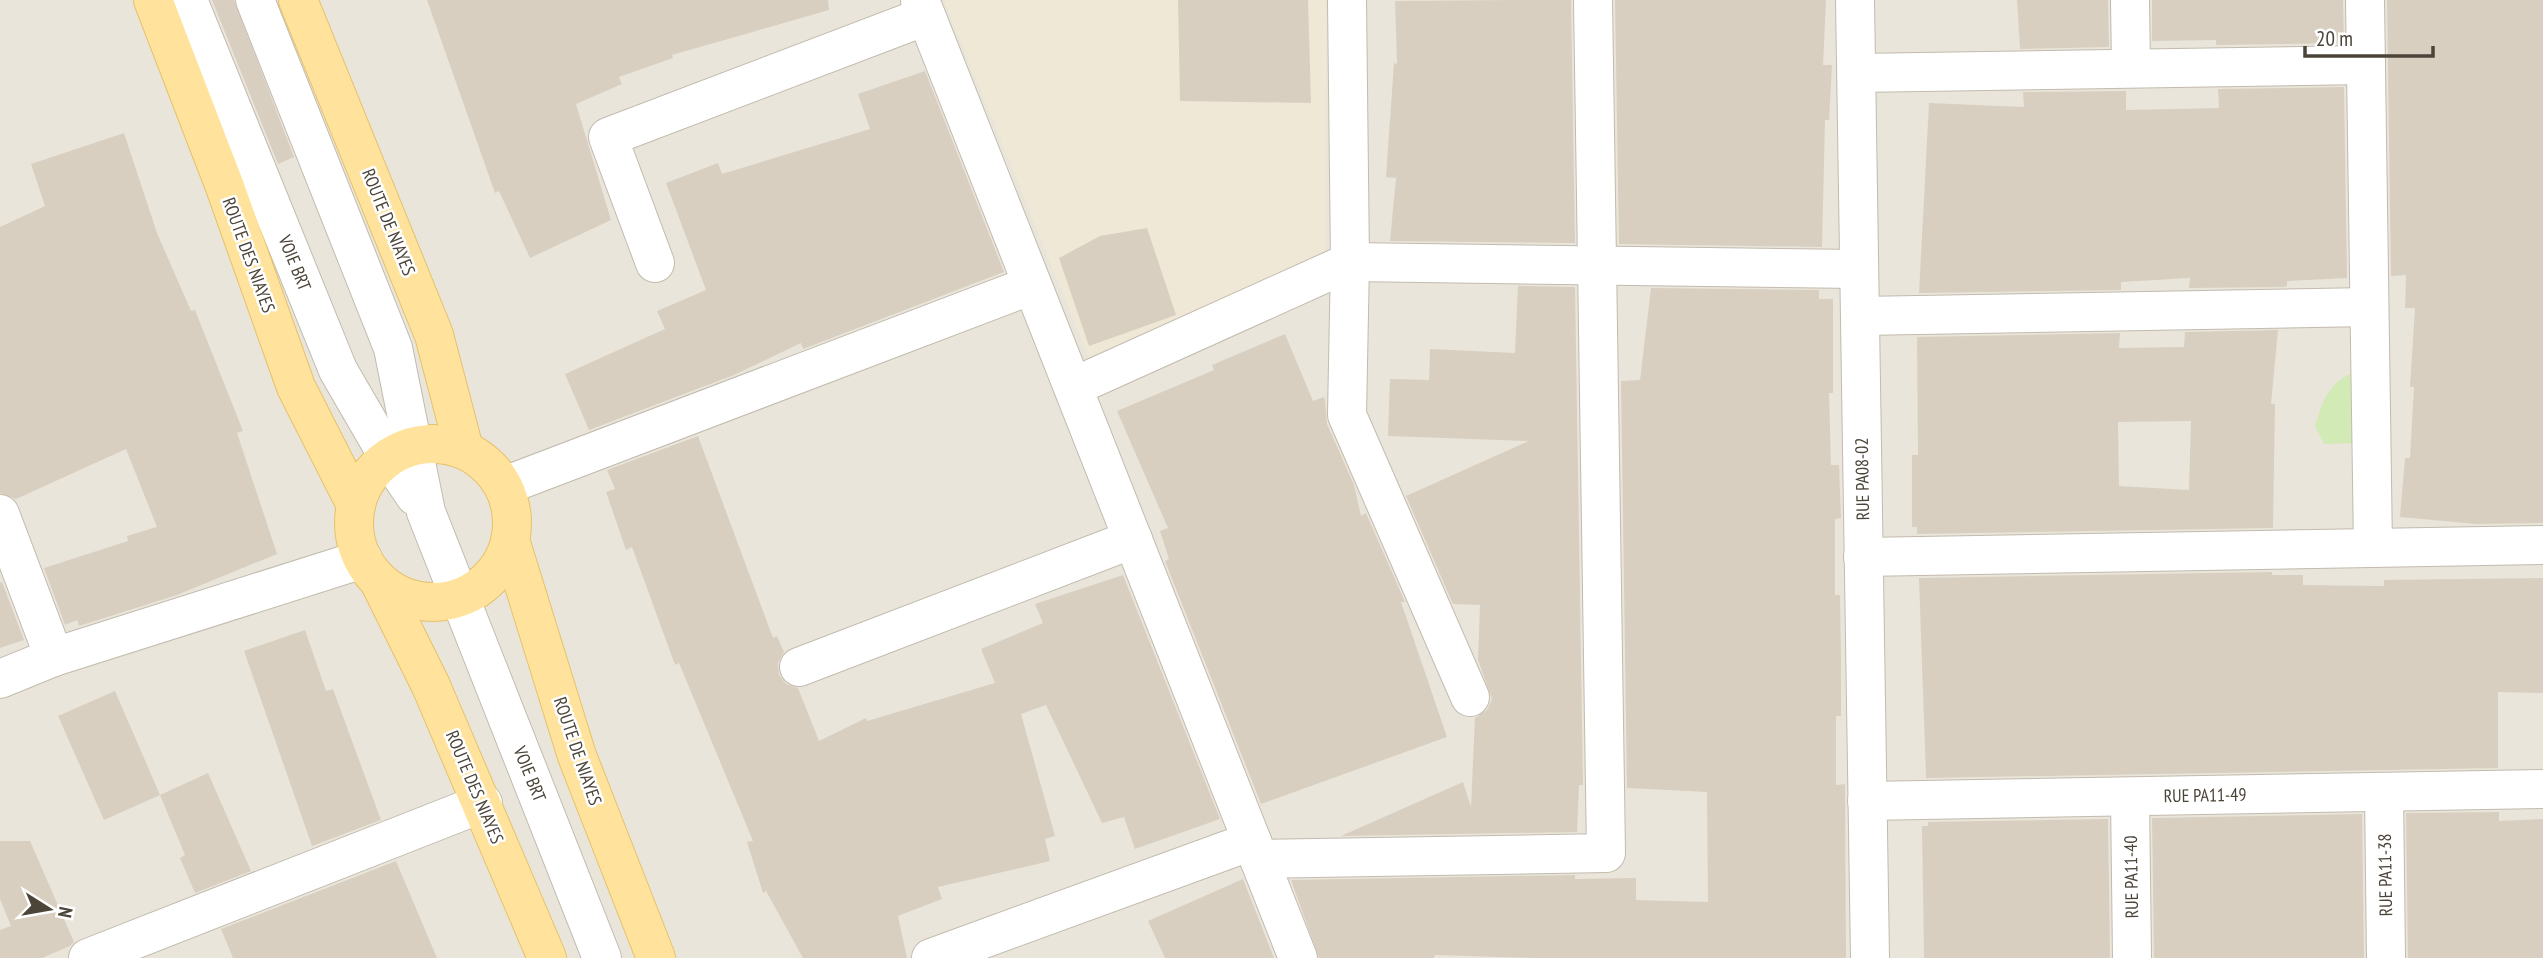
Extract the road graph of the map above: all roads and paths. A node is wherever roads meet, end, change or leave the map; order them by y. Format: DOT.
graph roads {
  1 [pos="153,0"];
  2 [pos="188,0"];
  3 [pos="255,0"];
  4 [pos="298,0"];
  5 [pos="1347,0"];
  6 [pos="1593,0"];
  7 [pos="1855,0"];
  8 [pos="2130,0"];
  9 [pos="2365,0"];
  10 [pos="923,8"];
  11 [pos="2366,65"];
  12 [pos="2131,67"];
  13 [pos="1857,73"];
  14 [pos="1350,262"];
  15 [pos="655,263"];
  16 [pos="1597,265"];
  17 [pos="1860,269"];
  18 [pos="1032,285"];
  19 [pos="2369,307"];
  20 [pos="1860,316"];
  21 [pos="1073,387"];
  22 [pos="464,449"];
  23 [pos="401,452"];
  24 [pos="504,486"];
  25 [pos="356,505"];
  26 [pos="0,514"];
  27 [pos="1133,539"];
  28 [pos="510,540"];
  29 [pos="2543,545"];
  30 [pos="2373,548"];
  31 [pos="1863,557"];
  32 [pos="371,570"];
  33 [pos="461,599"];
  34 [pos="54,657"];
  35 [pos="800,667"];
  36 [pos="0,679"];
  37 [pos="1470,697"];
  38 [pos="2543,789"];
  39 [pos="2384,792"];
  40 [pos="2130,797"];
  41 [pos="1867,801"];
  42 [pos="483,803"];
  43 [pos="1255,850"];
  44 [pos="88,958"];
  45 [pos="547,958"];
  46 [pos="602,958"];
  47 [pos="656,958"];
  48 [pos="931,958"];
  49 [pos="1298,958"];
  50 [pos="1870,958"];
  51 [pos="2132,958"];
  52 [pos="2386,958"];
  1 -- 25 [label="main road, ROUTE DES NIAYES"];
  2 -- 23 [label="street, VOIE BRT"];
  3 -- 23 [label="street, VOIE BRT"];
  4 -- 22 [label="main road, ROUTE DE NIAYES"];
  5 -- 14 [label="street"];
  6 -- 16 [label="street"];
  7 -- 13 [label="street, RUE PA08-02"];
  8 -- 12 [label="street"];
  9 -- 11 [label="street"];
  10 -- 15 [label="street"];
  10 -- 18 [label="street"];
  11 -- 12 [label="street"];
  11 -- 19 [label="street"];
  12 -- 13 [label="street"];
  13 -- 17 [label="street, RUE PA08-02"];
  14 -- 16 [label="street"];
  14 -- 21 [label="street"];
  14 -- 37 [label="street"];
  16 -- 17 [label="street"];
  16 -- 43 [label="street"];
  17 -- 20 [label="street, RUE PA08-02"];
  18 -- 21 [label="street"];
  18 -- 24 [label="street"];
  19 -- 20 [label="street"];
  19 -- 30 [label="street"];
  20 -- 31 [label="street, RUE PA08-02"];
  21 -- 27 [label="street"];
  22 -- 23 [label="main road, ROUTE DE NIAYES"];
  22 -- 24 [label="main road, ROUTE DE NIAYES"];
  23 -- 25 [label="main road"];
  23 -- 33 [label="street, VOIE BRT"];
  24 -- 28 [label="main road, ROUTE DE NIAYES"];
  25 -- 32 [label="main road"];
  26 -- 34 [label="street"];
  27 -- 35 [label="street"];
  27 -- 43 [label="street"];
  28 -- 33 [label="main road, ROUTE DE NIAYES"];
  28 -- 47 [label="main road, ROUTE DE NIAYES"];
  29 -- 30 [label="street"];
  30 -- 31 [label="street"];
  31 -- 41 [label="street, RUE PA08-02"];
  32 -- 33 [label="main road"];
  32 -- 34 [label="street"];
  32 -- 42 [label="main road, ROUTE DES NIAYES"];
  33 -- 46 [label="street, VOIE BRT"];
  34 -- 36 [label="street"];
  38 -- 39 [label="street, RUE PA11-49"];
  39 -- 40 [label="street, RUE PA11-49"];
  39 -- 52 [label="street, RUE PA11-38"];
  40 -- 41 [label="street, RUE PA11-49"];
  40 -- 51 [label="street, RUE PA11-40"];
  41 -- 50 [label="street, RUE PA08-02"];
  42 -- 44 [label="street"];
  42 -- 45 [label="main road, ROUTE DES NIAYES"];
  43 -- 48 [label="street"];
  43 -- 49 [label="street"];
}
